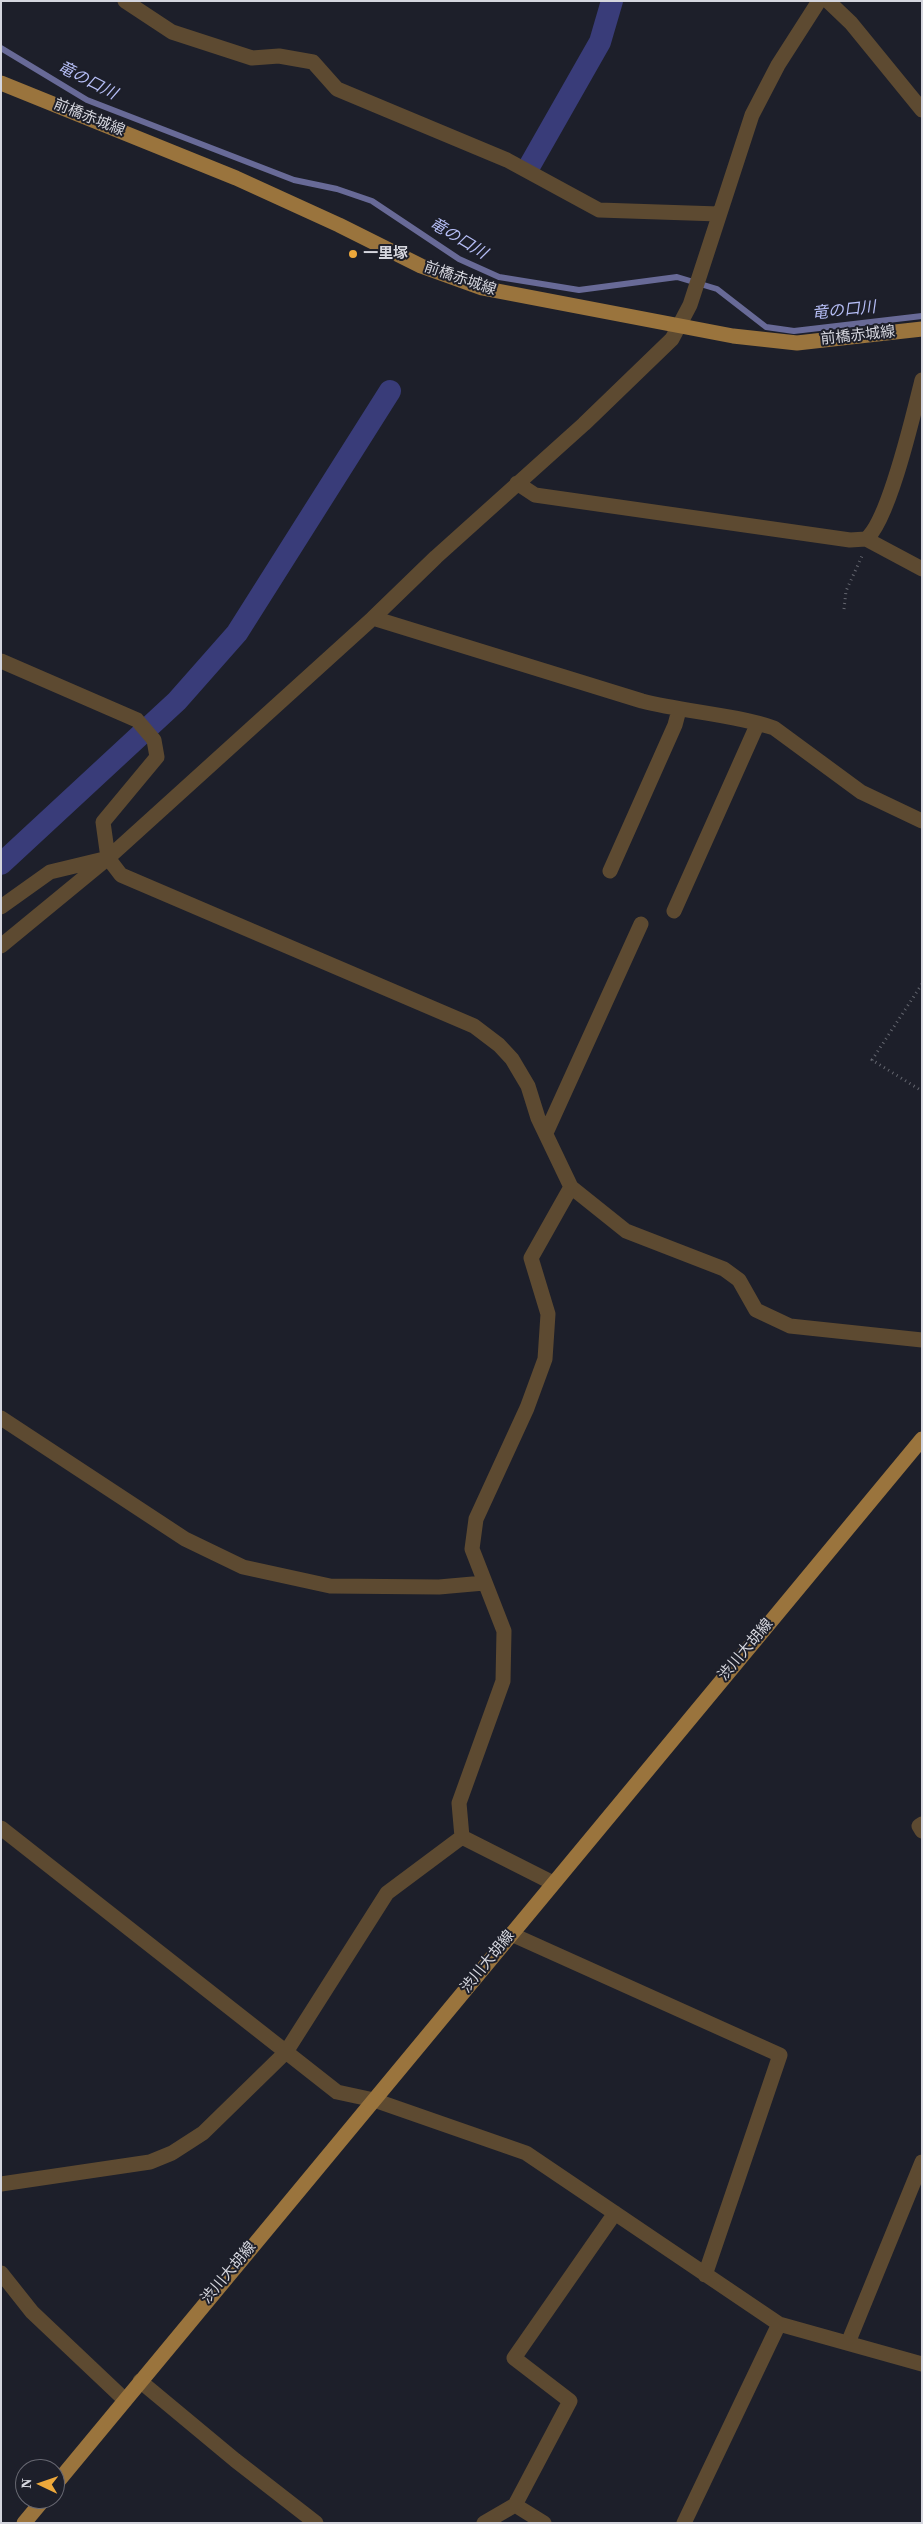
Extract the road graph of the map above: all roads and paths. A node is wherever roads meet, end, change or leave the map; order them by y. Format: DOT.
graph roads {
  1 [pos="125,1"];
  2 [pos="819,1"];
  3 [pos="828,1"];
  4 [pos="1,83"];
  5 [pos="922,110"];
  6 [pos="719,214"];
  7 [pos="680,326"];
  8 [pos="922,330"];
  9 [pos="922,380"];
  10 [pos="914,444"];
  11 [pos="517,483"];
  12 [pos="866,539"];
  13 [pos="922,569"];
  14 [pos="844,609"];
  15 [pos="373,618"];
  16 [pos="1,661"];
  17 [pos="678,710"];
  18 [pos="758,723"];
  19 [pos="922,821"];
  20 [pos="108,858"];
  21 [pos="610,871"];
  22 [pos="1,907"];
  23 [pos="674,911"];
  24 [pos="641,924"];
  25 [pos="1,946"];
  26 [pos="922,984"];
  27 [pos="922,1091"];
  28 [pos="546,1133"];
  29 [pos="571,1187"];
  30 [pos="922,1340"];
  31 [pos="1,1418"];
  32 [pos="922,1439"];
  33 [pos="484,1583"];
  34 [pos="922,1824"];
  35 [pos="1,1828"];
  36 [pos="922,1831"];
  37 [pos="462,1837"];
  38 [pos="553,1883"];
  39 [pos="511,1934"];
  40 [pos="286,2052"];
  41 [pos="374,2100"];
  42 [pos="922,2162"];
  43 [pos="1,2184"];
  44 [pos="615,2213"];
  45 [pos="1,2273"];
  46 [pos="706,2275"];
  47 [pos="779,2324"];
  48 [pos="848,2343"];
  49 [pos="922,2364"];
  50 [pos="140,2381"];
  51 [pos="125,2400"];
  52 [pos="65,2473"];
  53 [pos="515,2505"];
  54 [pos="36,2509"];
  55 [pos="24,2523"];
  56 [pos="316,2523"];
  57 [pos="484,2523"];
  58 [pos="544,2523"];
  59 [pos="684,2523"];
  1 -- 6 [label="street"];
  2 -- 6 [label="street"];
  3 -- 5 [label="street"];
  4 -- 7 [label="main road, 前橋赤城線"];
  6 -- 7 [label="street"];
  7 -- 8 [label="main road, 前橋赤城線"];
  7 -- 11 [label="street"];
  9 -- 10 [label="street"];
  10 -- 12 [label="street"];
  11 -- 12 [label="street"];
  11 -- 15 [label="street"];
  12 -- 13 [label="street"];
  12 -- 14 [label="path"];
  15 -- 17 [label="street"];
  15 -- 20 [label="street"];
  16 -- 20 [label="street"];
  17 -- 18 [label="street"];
  17 -- 21 [label="street"];
  18 -- 19 [label="street"];
  18 -- 23 [label="street"];
  20 -- 22 [label="street"];
  20 -- 25 [label="street"];
  20 -- 28 [label="street"];
  24 -- 28 [label="street"];
  26 -- 27 [label="path"];
  28 -- 29 [label="street"];
  29 -- 30 [label="street"];
  29 -- 33 [label="street"];
  31 -- 33 [label="street"];
  32 -- 38 [label="main road, 渋川大胡線"];
  33 -- 37 [label="street"];
  34 -- 36 [label="street"];
  35 -- 40 [label="street"];
  37 -- 38 [label="street"];
  37 -- 40 [label="street"];
  38 -- 39 [label="main road, 渋川大胡線"];
  39 -- 41 [label="main road, 渋川大胡線"];
  39 -- 46 [label="street"];
  40 -- 41 [label="street"];
  40 -- 43 [label="street"];
  41 -- 44 [label="street"];
  41 -- 50 [label="main road, 渋川大胡線"];
  42 -- 48 [label="street"];
  44 -- 46 [label="street"];
  44 -- 53 [label="street"];
  45 -- 51 [label="street"];
  46 -- 47 [label="street"];
  47 -- 48 [label="street"];
  47 -- 59 [label="street"];
  48 -- 49 [label="street"];
  50 -- 51 [label="main road, 渋川大胡線"];
  50 -- 56 [label="street"];
  51 -- 52 [label="main road, 渋川大胡線"];
  53 -- 57 [label="street"];
  53 -- 58 [label="street"];
  54 -- 55 [label="main road"];
}
